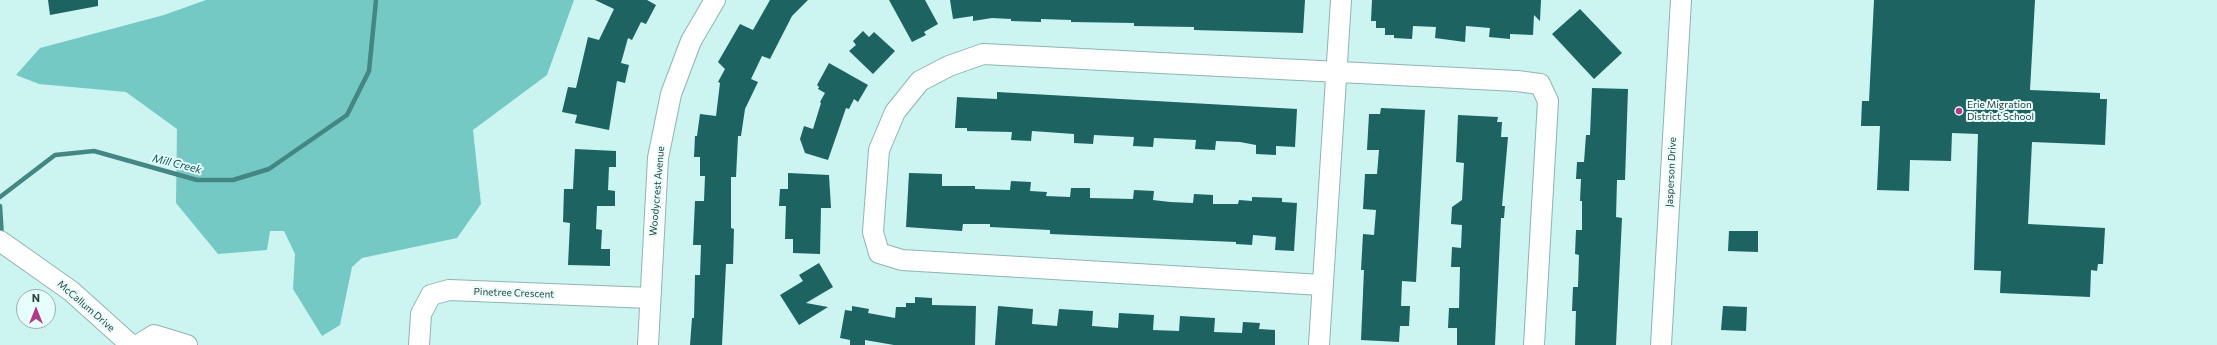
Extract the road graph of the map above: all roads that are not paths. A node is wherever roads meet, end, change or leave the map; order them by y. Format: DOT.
graph roads {
  1 [pos="715,0"];
  2 [pos="1341,0"];
  3 [pos="1682,0"];
  4 [pos="1337,72"];
  5 [pos="4,244"];
  6 [pos="1322,285"];
  7 [pos="650,298"];
  8 [pos="131,345"];
  9 [pos="138,345"];
  10 [pos="187,345"];
  11 [pos="419,345"];
  12 [pos="648,345"];
  13 [pos="1319,345"];
  14 [pos="1534,345"];
  15 [pos="1661,345"];
  1 -- 7 [label="street, Woodycrest Avenue"];
  2 -- 4 [label="street"];
  3 -- 15 [label="street, Jasperson Drive"];
  4 -- 6 [label="street"];
  4 -- 6 [label="street"];
  4 -- 14 [label="street"];
  5 -- 8 [label="street, McCallum Drive"];
  6 -- 13 [label="street"];
  7 -- 11 [label="street, Pinetree Crescent"];
  7 -- 12 [label="street, Woodycrest Avenue"];
  9 -- 10 [label="street"];
}
